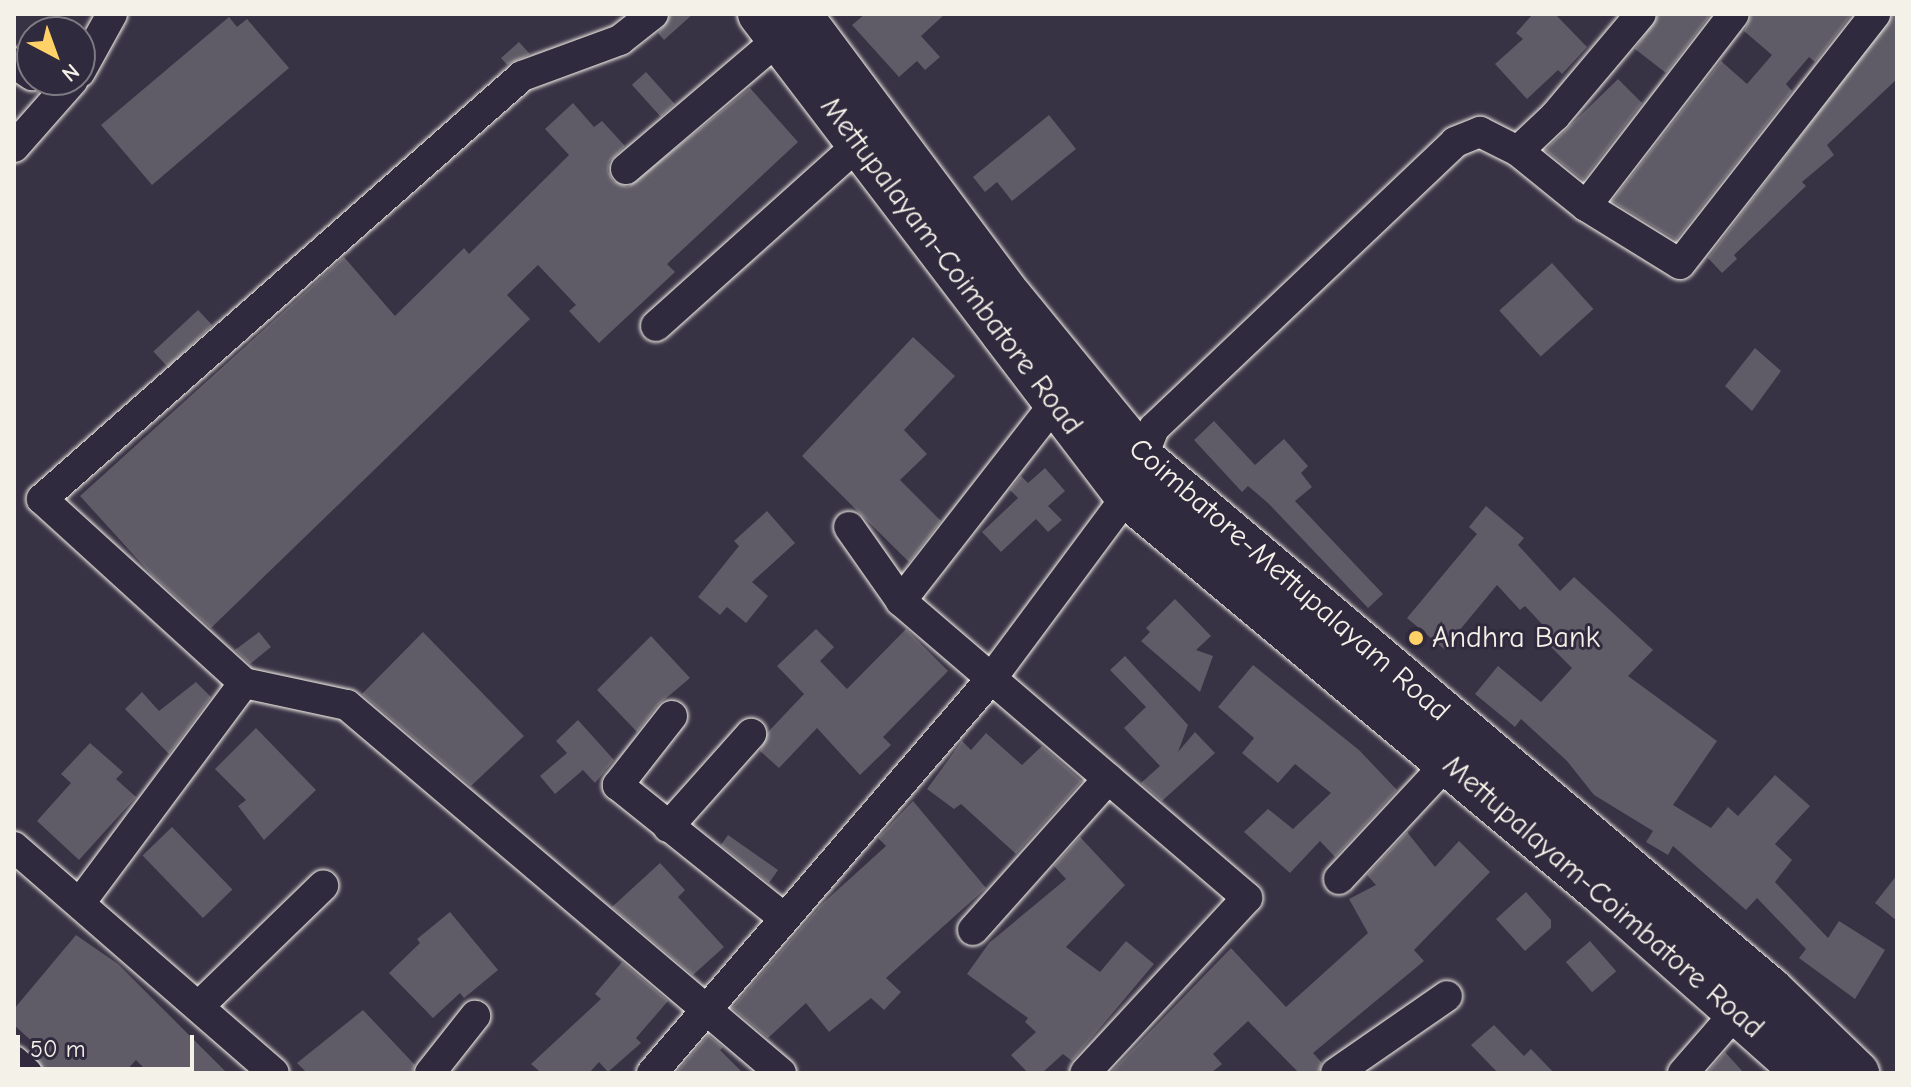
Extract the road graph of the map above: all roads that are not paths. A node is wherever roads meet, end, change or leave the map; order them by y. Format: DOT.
graph roads {
  1 [pos="112,14"];
  2 [pos="653,14"];
  3 [pos="1641,14"];
  4 [pos="1734,14"];
  5 [pos="1875,14"];
  6 [pos="796,22"];
  7 [pos="96,36"];
  8 [pos="52,96"];
  9 [pos="858,145"];
  10 [pos="14,147"];
  11 [pos="1518,151"];
  12 [pos="626,169"];
  13 [pos="1586,206"];
  14 [pos="656,326"];
  15 [pos="1055,403"];
  16 [pos="1135,478"];
  17 [pos="849,527"];
  18 [pos="901,601"];
  19 [pos="991,679"];
  20 [pos="244,683"];
  21 [pos="672,716"];
  22 [pos="751,734"];
  23 [pos="1448,762"];
  24 [pos="1108,779"];
  25 [pos="668,827"];
  26 [pos="15,857"];
  27 [pos="1339,879"];
  28 [pos="323,886"];
  29 [pos="80,903"];
  30 [pos="784,918"];
  31 [pos="973,930"];
  32 [pos="1447,996"];
  33 [pos="199,1006"];
  34 [pos="704,1011"];
  35 [pos="1737,1011"];
  36 [pos="475,1016"];
  37 [pos="14,1061"];
  38 [pos="1352,1068"];
  39 [pos="27,1073"];
  40 [pos="274,1073"];
  41 [pos="430,1073"];
  42 [pos="652,1073"];
  43 [pos="781,1073"];
  44 [pos="1085,1073"];
  45 [pos="1683,1073"];
  46 [pos="1805,1073"];
  47 [pos="1857,1073"];
  1 -- 7 [label="street"];
  2 -- 20 [label="street"];
  3 -- 11 [label="street"];
  4 -- 13 [label="street"];
  5 -- 13 [label="street"];
  6 -- 9 [label="highway, Mettupalayam-Coimbatore Road"];
  6 -- 12 [label="street"];
  6 -- 16 [label="highway, Coimbatore-Mettupalayam Road"];
  8 -- 10 [label="street"];
  9 -- 14 [label="street"];
  9 -- 15 [label="highway, Mettupalayam-Coimbatore Road"];
  11 -- 13 [label="street"];
  11 -- 16 [label="street"];
  15 -- 16 [label="highway, Mettupalayam-Coimbatore Road"];
  15 -- 18 [label="street"];
  16 -- 19 [label="street"];
  16 -- 23 [label="highway, Mettupalayam-Coimbatore Road"];
  16 -- 47 [label="highway, Coimbatore-Mettupalayam Road"];
  17 -- 18 [label="street"];
  18 -- 19 [label="street"];
  19 -- 24 [label="street"];
  19 -- 30 [label="street"];
  20 -- 29 [label="street"];
  20 -- 34 [label="street"];
  21 -- 25 [label="street"];
  22 -- 25 [label="street"];
  23 -- 27 [label="street"];
  23 -- 35 [label="highway, Mettupalayam-Coimbatore Road"];
  24 -- 31 [label="street"];
  24 -- 44 [label="street"];
  25 -- 30 [label="street"];
  26 -- 29 [label="street"];
  28 -- 33 [label="street"];
  29 -- 33 [label="street"];
  30 -- 34 [label="street"];
  32 -- 38 [label="street"];
  33 -- 40 [label="street"];
  34 -- 42 [label="street"];
  34 -- 43 [label="street"];
  35 -- 45 [label="street"];
  35 -- 46 [label="highway, Mettupalayam-Coimbatore Road"];
  36 -- 41 [label="street"];
  37 -- 39 [label="street"];
}
